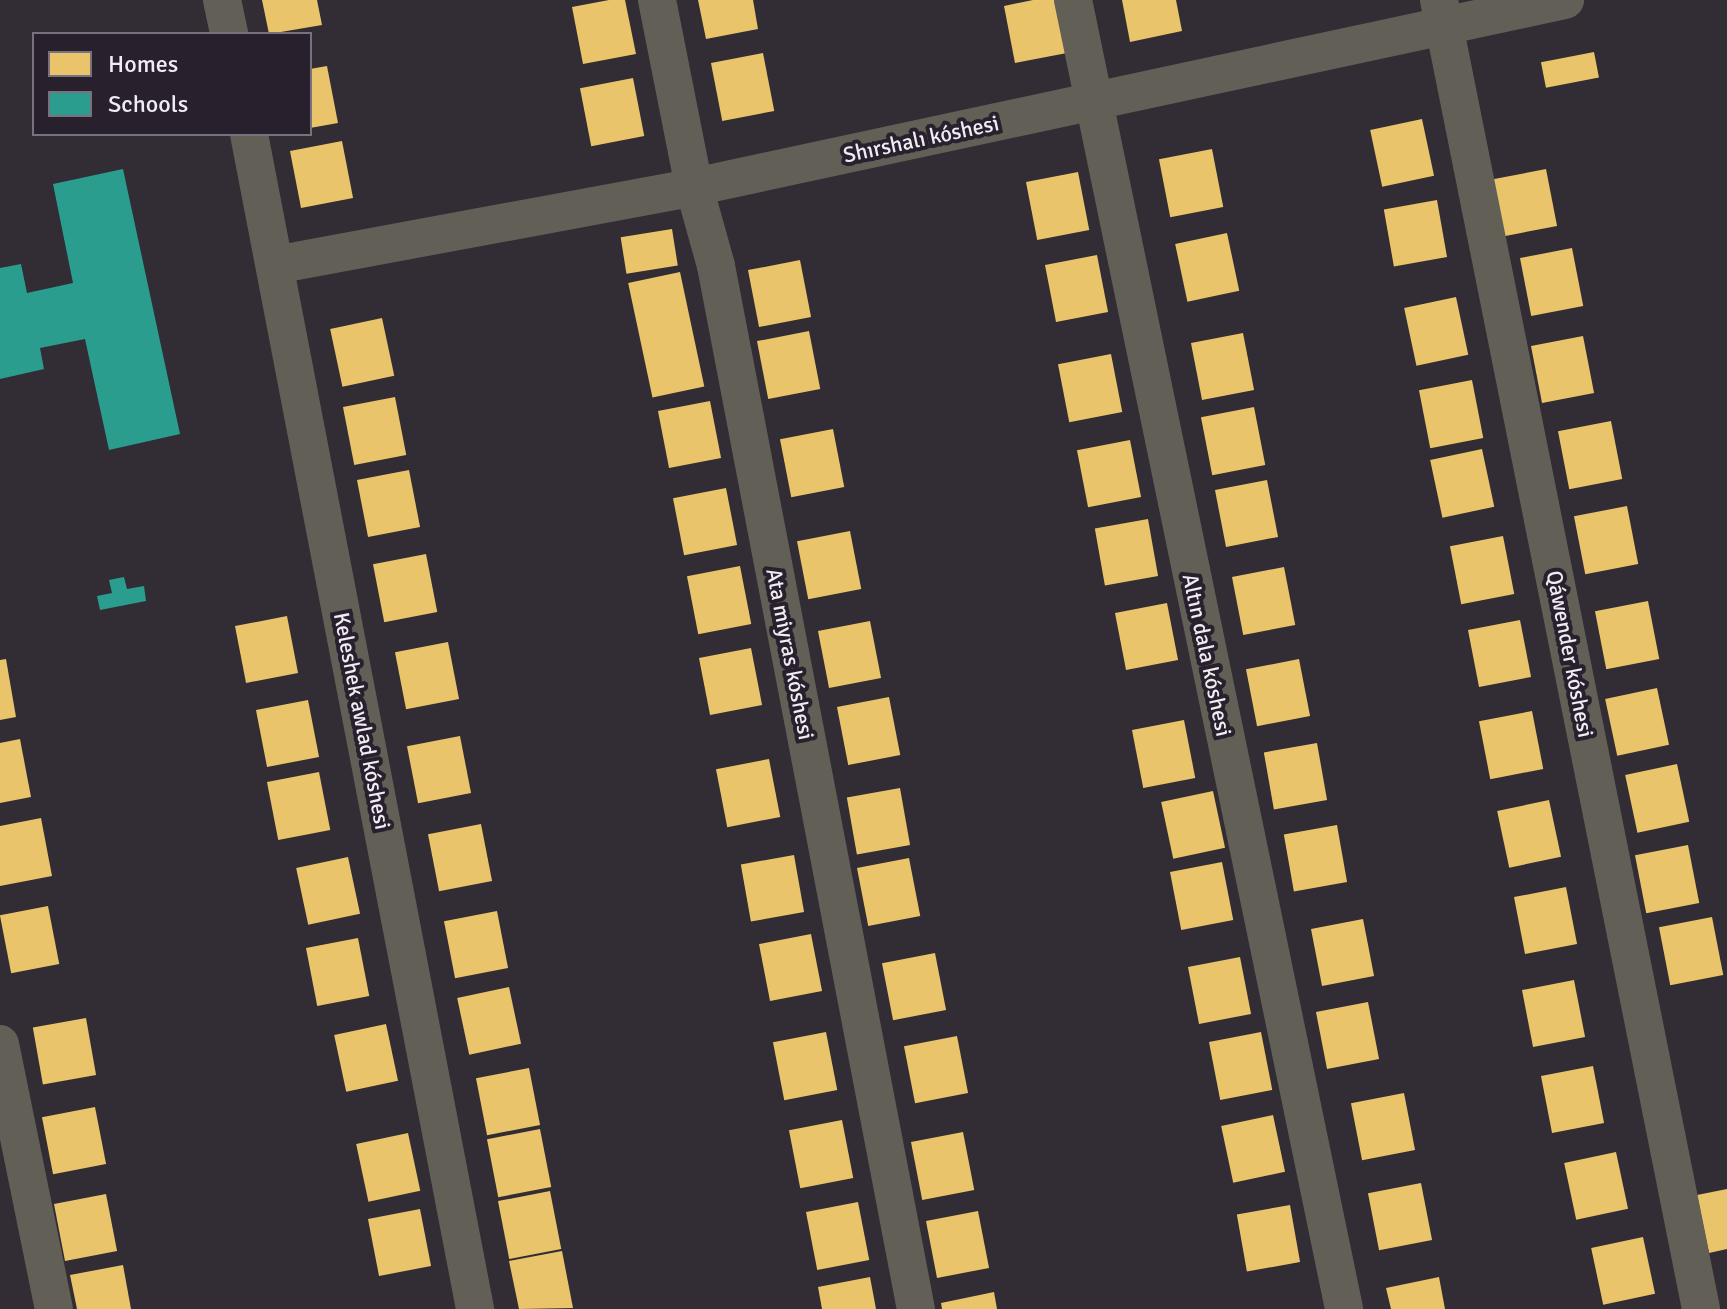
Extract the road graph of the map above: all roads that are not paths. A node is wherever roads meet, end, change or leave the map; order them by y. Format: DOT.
graph roads {
  1 [pos="222,0"];
  2 [pos="657,0"];
  3 [pos="1073,0"];
  4 [pos="1565,0"];
  5 [pos="1442,13"];
  6 [pos="229,32"];
  7 [pos="1092,102"];
  8 [pos="249,136"];
  9 [pos="694,187"];
  10 [pos="275,265"];
  11 [pos="0,1044"];
  12 [pos="54,1309"];
  13 [pos="475,1309"];
  14 [pos="916,1309"];
  15 [pos="1344,1309"];
  16 [pos="1701,1309"];
  1 -- 6 [label="street"];
  2 -- 9 [label="street, Ata miyras kóshesi"];
  3 -- 7 [label="street, Altın dala kóshesi"];
  4 -- 5 [label="street, Shırshalı kóshesi"];
  5 -- 7 [label="street, Shırshalı kóshesi"];
  5 -- 16 [label="street, Qáwender kóshesi"];
  7 -- 9 [label="street, Shırshalı kóshesi"];
  7 -- 15 [label="street, Altın dala kóshesi"];
  8 -- 10 [label="street, Keleshek awlad kóshesi"];
  9 -- 10 [label="street, Shırshalı kóshesi"];
  9 -- 14 [label="street, Ata miyras kóshesi"];
  10 -- 13 [label="street, Keleshek awlad kóshesi"];
  11 -- 12 [label="street"];
}
